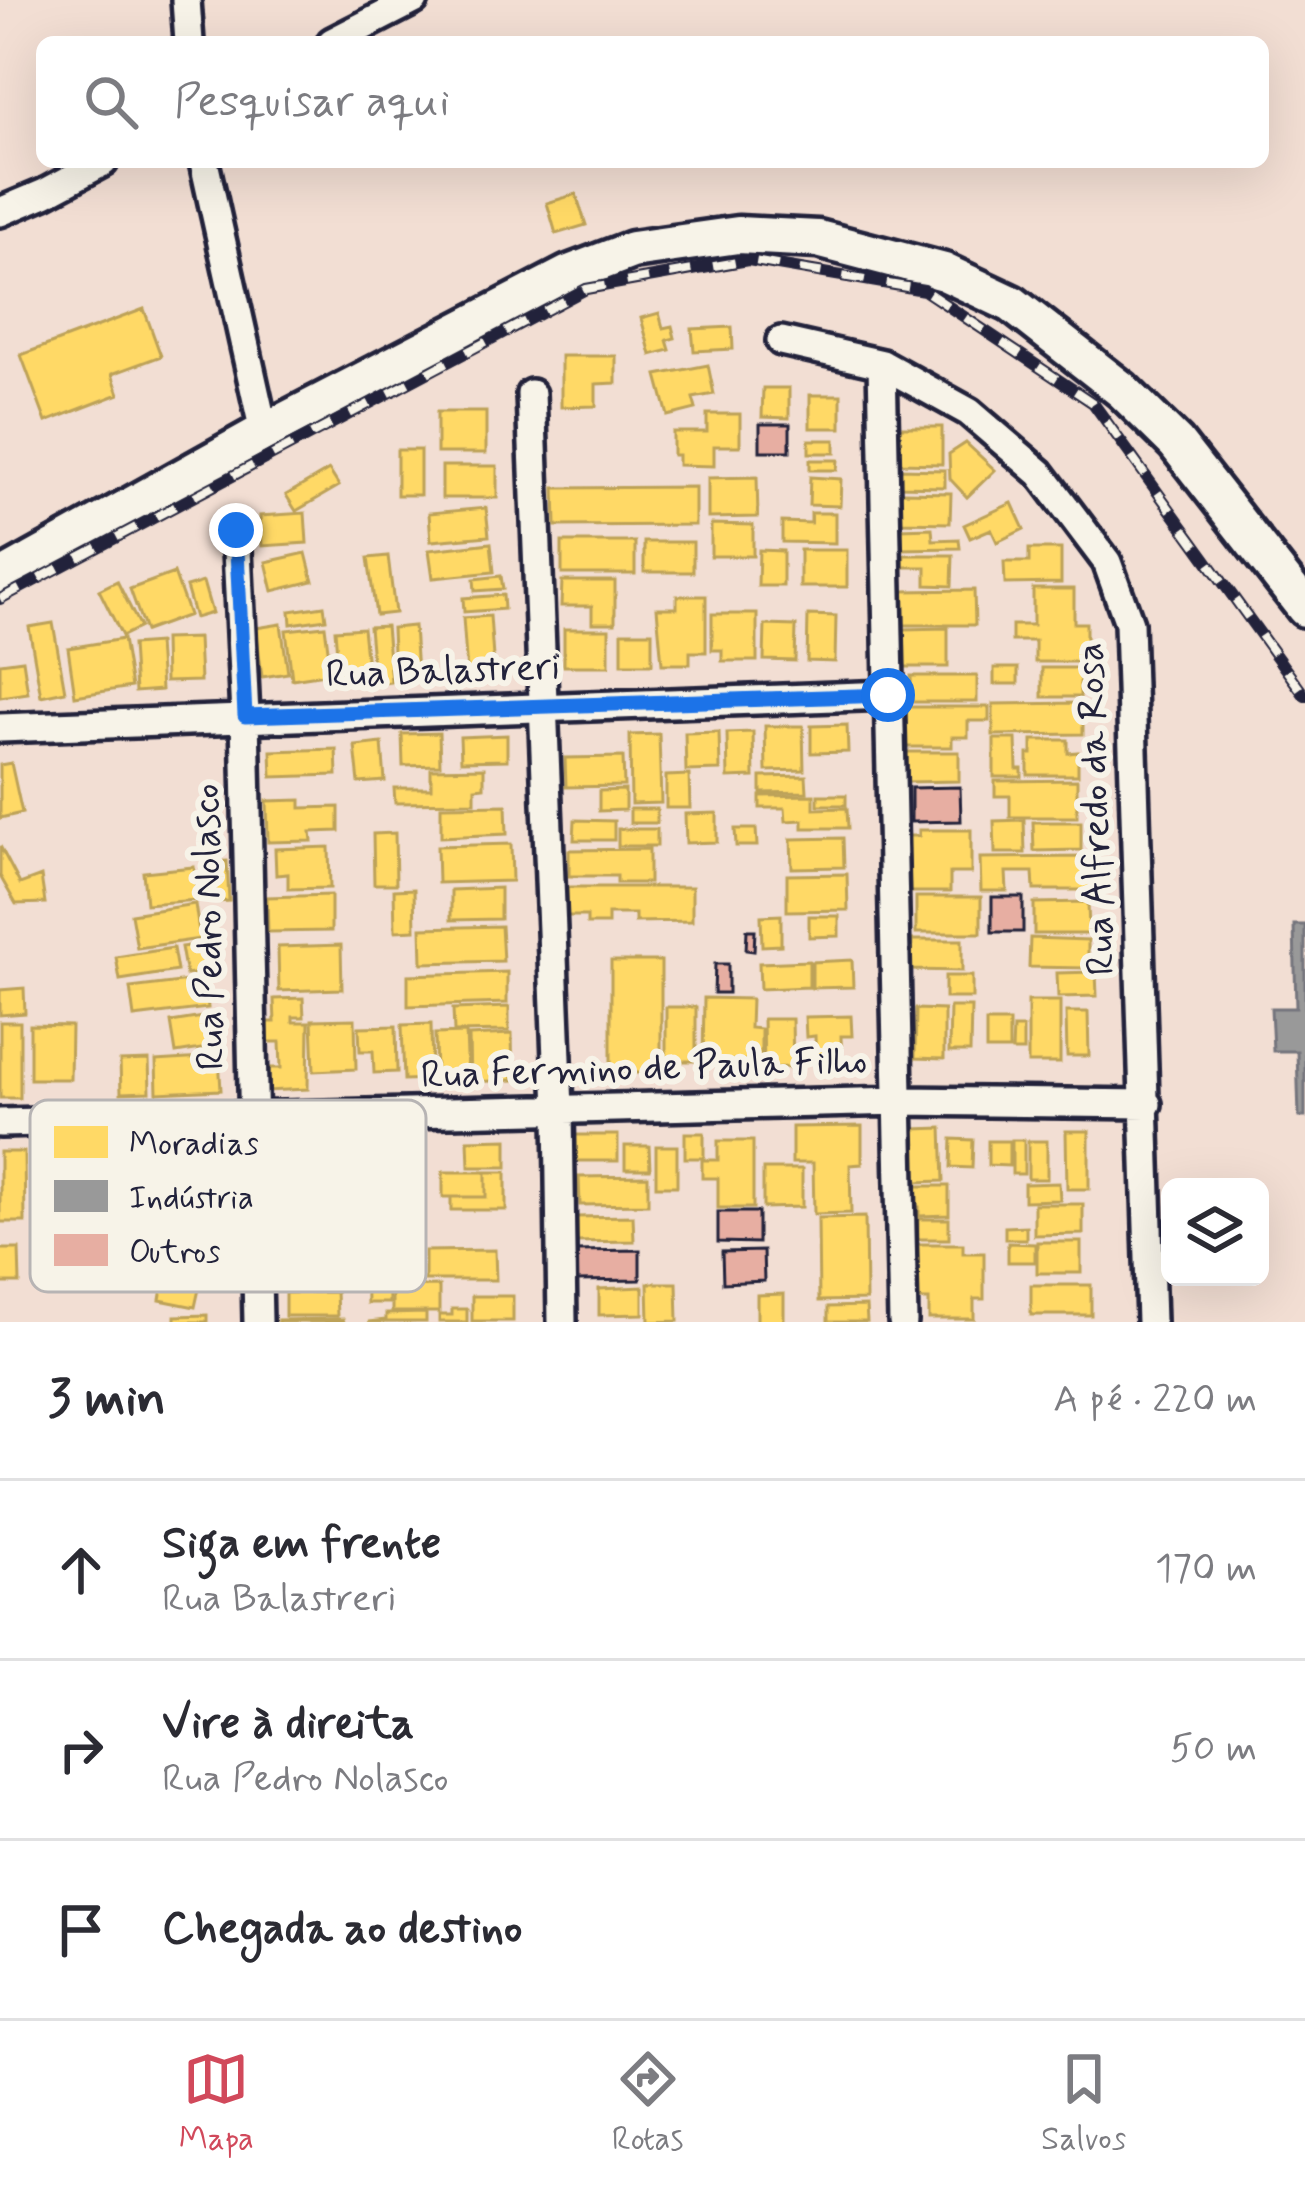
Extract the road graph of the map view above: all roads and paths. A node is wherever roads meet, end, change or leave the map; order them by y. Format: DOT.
graph roads {
  1 [pos="186,0"];
  2 [pos="414,0"];
  3 [pos="189,36"];
  4 [pos="344,36"];
  5 [pos="91,168"];
  6 [pos="205,168"];
  7 [pos="0,212"];
  8 [pos="781,340"];
  9 [pos="882,364"];
  10 [pos="531,394"];
  11 [pos="264,433"];
  12 [pos="236,530"];
  13 [pos="0,579"];
  14 [pos="1305,608"];
  15 [pos="888,695"];
  16 [pos="545,708"];
  17 [pos="245,716"];
  18 [pos="0,728"];
  19 [pos="252,1100"];
  20 [pos="901,1101"];
  21 [pos="1147,1104"];
  22 [pos="559,1110"];
  23 [pos="426,1113"];
  24 [pos="30,1122"];
  25 [pos="0,1123"];
  26 [pos="257,1292"];
  27 [pos="258,1322"];
  28 [pos="562,1322"];
  29 [pos="903,1322"];
  30 [pos="1151,1322"];
  1 -- 3 [label="street"];
  2 -- 4 [label="street"];
  5 -- 7 [label="street"];
  6 -- 11 [label="street"];
  8 -- 9 [label="street, Rua Alfredo da Rosa"];
  9 -- 15 [label="street"];
  9 -- 21 [label="street, Rua Alfredo da Rosa"];
  10 -- 16 [label="street"];
  11 -- 13 [label="street"];
  11 -- 14 [label="street"];
  12 -- 17 [label="street, Rua Pedro Nolasco"];
  15 -- 16 [label="street, Rua Balastreri"];
  15 -- 20 [label="street"];
  16 -- 17 [label="street, Rua Balastreri"];
  16 -- 22 [label="street"];
  17 -- 18 [label="street, Rua Balastreri"];
  17 -- 19 [label="street, Rua Pedro Nolasco"];
  20 -- 21 [label="street, Rua Fermino de Paula Filho"];
  20 -- 22 [label="street, Rua Fermino de Paula Filho"];
  20 -- 29 [label="street"];
  21 -- 30 [label="street, Rua Alfredo da Rosa"];
  22 -- 23 [label="street, Rua Fermino de Paula Filho"];
  22 -- 28 [label="street"];
  24 -- 25 [label="street, Rua Fermino de Paula Filho"];
  26 -- 27 [label="street, Rua Pedro Nolasco"];
}
